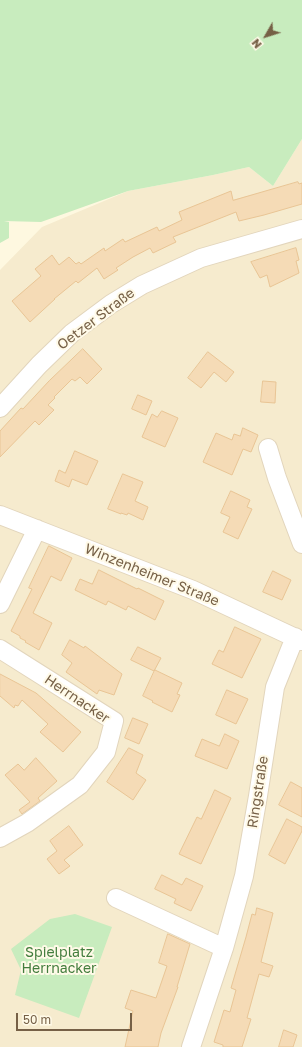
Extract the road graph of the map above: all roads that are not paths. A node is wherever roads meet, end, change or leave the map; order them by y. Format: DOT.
graph roads {
  1 [pos="302,229"];
  2 [pos="0,408"];
  3 [pos="268,448"];
  4 [pos="0,515"];
  5 [pos="37,529"];
  6 [pos="302,544"];
  7 [pos="0,604"];
  8 [pos="299,639"];
  9 [pos="0,649"];
  10 [pos="0,838"];
  11 [pos="116,898"];
  12 [pos="224,948"];
  13 [pos="192,1047"];
  1 -- 2 [label="street, Oetzer Straße"];
  3 -- 6 [label="street"];
  4 -- 5 [label="street, Winzenheimer Straße"];
  5 -- 7 [label="street"];
  5 -- 8 [label="street, Winzenheimer Straße"];
  8 -- 12 [label="street, Ringstraße"];
  9 -- 10 [label="street, Herrnacker"];
  11 -- 12 [label="street"];
  12 -- 13 [label="street, Ringstraße"];
}
